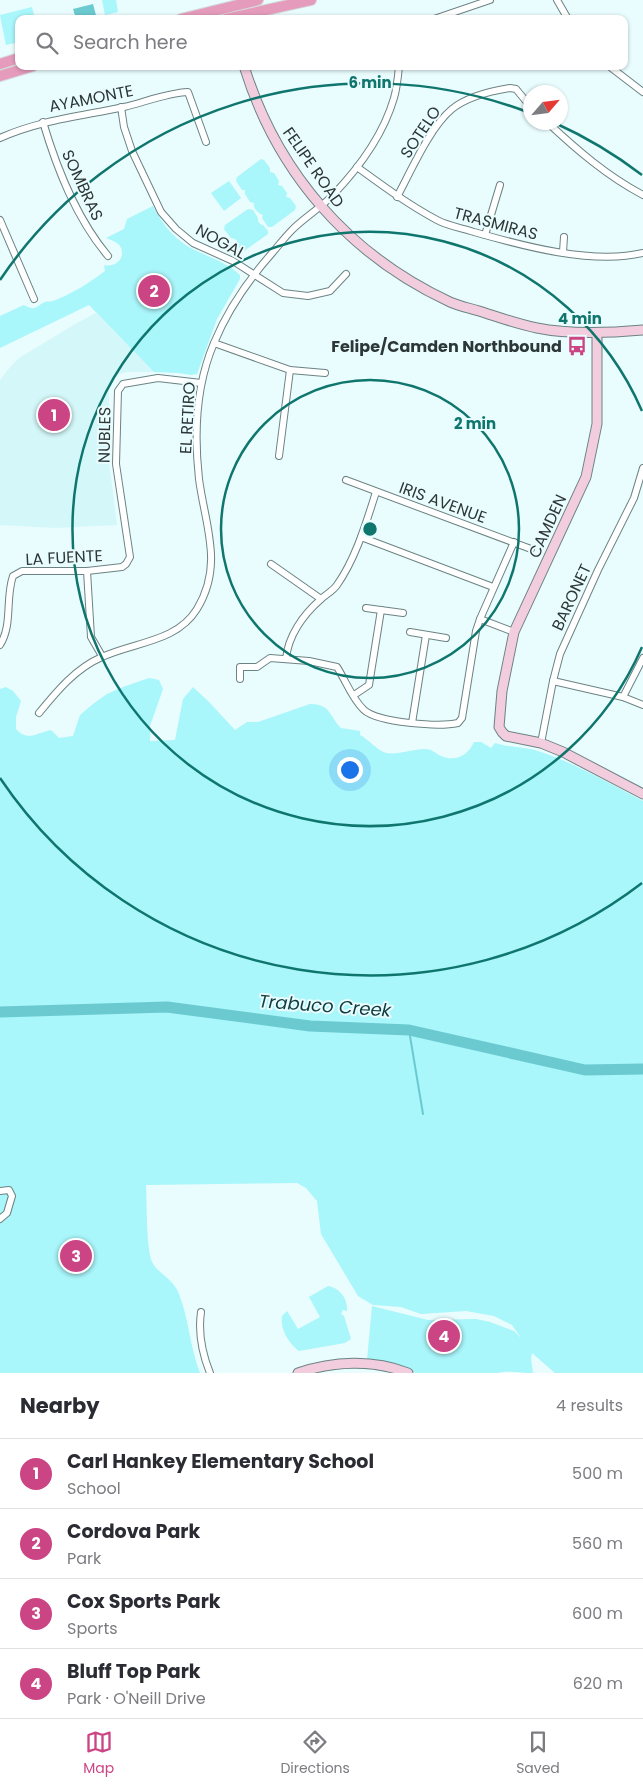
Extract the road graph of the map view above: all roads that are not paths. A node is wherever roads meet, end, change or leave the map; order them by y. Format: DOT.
graph roads {
  1 [pos="258,0"];
  2 [pos="311,0"];
  3 [pos="490,0"];
  4 [pos="557,0"];
  5 [pos="230,3"];
  6 [pos="193,15"];
  7 [pos="244,15"];
  8 [pos="446,15"];
  9 [pos="566,15"];
  10 [pos="15,59"];
  11 [pos="0,64"];
  12 [pos="20,70"];
  13 [pos="245,70"];
  14 [pos="399,70"];
  15 [pos="614,70"];
  16 [pos="0,76"];
  17 [pos="643,92"];
  18 [pos="523,98"];
  19 [pos="122,107"];
  20 [pos="43,122"];
  21 [pos="556,130"];
  22 [pos="0,138"];
  23 [pos="206,142"];
  24 [pos="357,168"];
  25 [pos="500,185"];
  26 [pos="643,194"];
  27 [pos="397,197"];
  28 [pos="320,206"];
  29 [pos="0,220"];
  30 [pos="486,235"];
  31 [pos="564,237"];
  32 [pos="563,252"];
  33 [pos="643,253"];
  34 [pos="108,256"];
  35 [pos="346,274"];
  36 [pos="252,275"];
  37 [pos="34,299"];
  38 [pos="643,330"];
  39 [pos="597,334"];
  40 [pos="214,343"];
  41 [pos="290,370"];
  42 [pos="325,373"];
  43 [pos="201,383"];
  44 [pos="279,456"];
  45 [pos="643,468"];
  46 [pos="346,480"];
  47 [pos="376,492"];
  48 [pos="361,537"];
  49 [pos="514,542"];
  50 [pos="531,549"];
  51 [pos="126,564"];
  52 [pos="271,564"];
  53 [pos="87,571"];
  54 [pos="493,587"];
  55 [pos="321,599"];
  56 [pos="366,608"];
  57 [pos="381,610"];
  58 [pos="403,613"];
  59 [pos="480,618"];
  60 [pos="410,632"];
  61 [pos="514,632"];
  62 [pos="426,635"];
  63 [pos="446,638"];
  64 [pos="0,645"];
  65 [pos="102,656"];
  66 [pos="643,658"];
  67 [pos="286,659"];
  68 [pos="240,679"];
  69 [pos="553,681"];
  70 [pos="354,695"];
  71 [pos="624,697"];
  72 [pos="643,705"];
  73 [pos="38,713"];
  74 [pos="412,723"];
  75 [pos="541,743"];
  76 [pos="643,794"];
  77 [pos="0,1191"];
  78 [pos="0,1219"];
  79 [pos="201,1312"];
  80 [pos="210,1373"];
  81 [pos="298,1373"];
  82 [pos="319,1373"];
  83 [pos="392,1373"];
  84 [pos="408,1373"];
  1 -- 5 [label="main road"];
  2 -- 7 [label="main road"];
  3 -- 8 [label="street"];
  4 -- 9 [label="street"];
  5 -- 6 [label="main road"];
  10 -- 11 [label="main road"];
  12 -- 16 [label="main road"];
  13 -- 28 [label="main road, FELIPE ROAD"];
  14 -- 24 [label="street, EL RETIRO"];
  15 -- 17 [label="street"];
  18 -- 27 [label="street, SOTELO"];
  19 -- 20 [label="street, AYAMONTE"];
  19 -- 23 [label="street, AYAMONTE"];
  19 -- 36 [label="street, NOGAL"];
  20 -- 22 [label="street, AYAMONTE"];
  20 -- 34 [label="street, SOMBRAS"];
  21 -- 26 [label="street"];
  24 -- 27 [label="street, TRASMIRAS"];
  24 -- 28 [label="street, EL RETIRO"];
  25 -- 30 [label="street"];
  27 -- 30 [label="street, TRASMIRAS"];
  28 -- 36 [label="street, EL RETIRO"];
  28 -- 39 [label="main road, FELIPE ROAD"];
  29 -- 37 [label="street"];
  30 -- 32 [label="street, TRASMIRAS"];
  31 -- 32 [label="street"];
  32 -- 33 [label="street, TRASMIRAS"];
  35 -- 36 [label="street, NOGAL"];
  36 -- 40 [label="street, EL RETIRO"];
  38 -- 39 [label="main road, FELIPE ROAD"];
  39 -- 61 [label="main road, CAMDEN"];
  40 -- 41 [label="street"];
  40 -- 43 [label="street, EL RETIRO"];
  41 -- 42 [label="street"];
  41 -- 44 [label="street"];
  43 -- 51 [label="street, NUBLES"];
  43 -- 65 [label="street, EL RETIRO"];
  45 -- 69 [label="street, BARONET"];
  46 -- 47 [label="street, IRIS AVENUE"];
  47 -- 48 [label="street"];
  47 -- 49 [label="street, IRIS AVENUE"];
  48 -- 54 [label="street"];
  48 -- 55 [label="street"];
  49 -- 50 [label="street, IRIS AVENUE"];
  49 -- 54 [label="street"];
  51 -- 53 [label="street, LA FUENTE"];
  52 -- 55 [label="street"];
  53 -- 64 [label="street, LA FUENTE"];
  53 -- 65 [label="street"];
  54 -- 59 [label="street"];
  55 -- 67 [label="street"];
  56 -- 57 [label="street"];
  57 -- 58 [label="street"];
  57 -- 70 [label="street"];
  59 -- 61 [label="street"];
  59 -- 74 [label="street"];
  60 -- 62 [label="street"];
  61 -- 75 [label="main road, CAMDEN"];
  62 -- 63 [label="street"];
  62 -- 74 [label="street"];
  65 -- 73 [label="street, EL RETIRO"];
  66 -- 71 [label="street"];
  67 -- 68 [label="street"];
  67 -- 70 [label="street"];
  69 -- 71 [label="street"];
  69 -- 75 [label="street, BARONET"];
  70 -- 74 [label="street"];
  71 -- 72 [label="street"];
  75 -- 76 [label="main road"];
  77 -- 78 [label="street"];
  79 -- 80 [label="street"];
  81 -- 84 [label="main road"];
  82 -- 83 [label="main road"];
}
